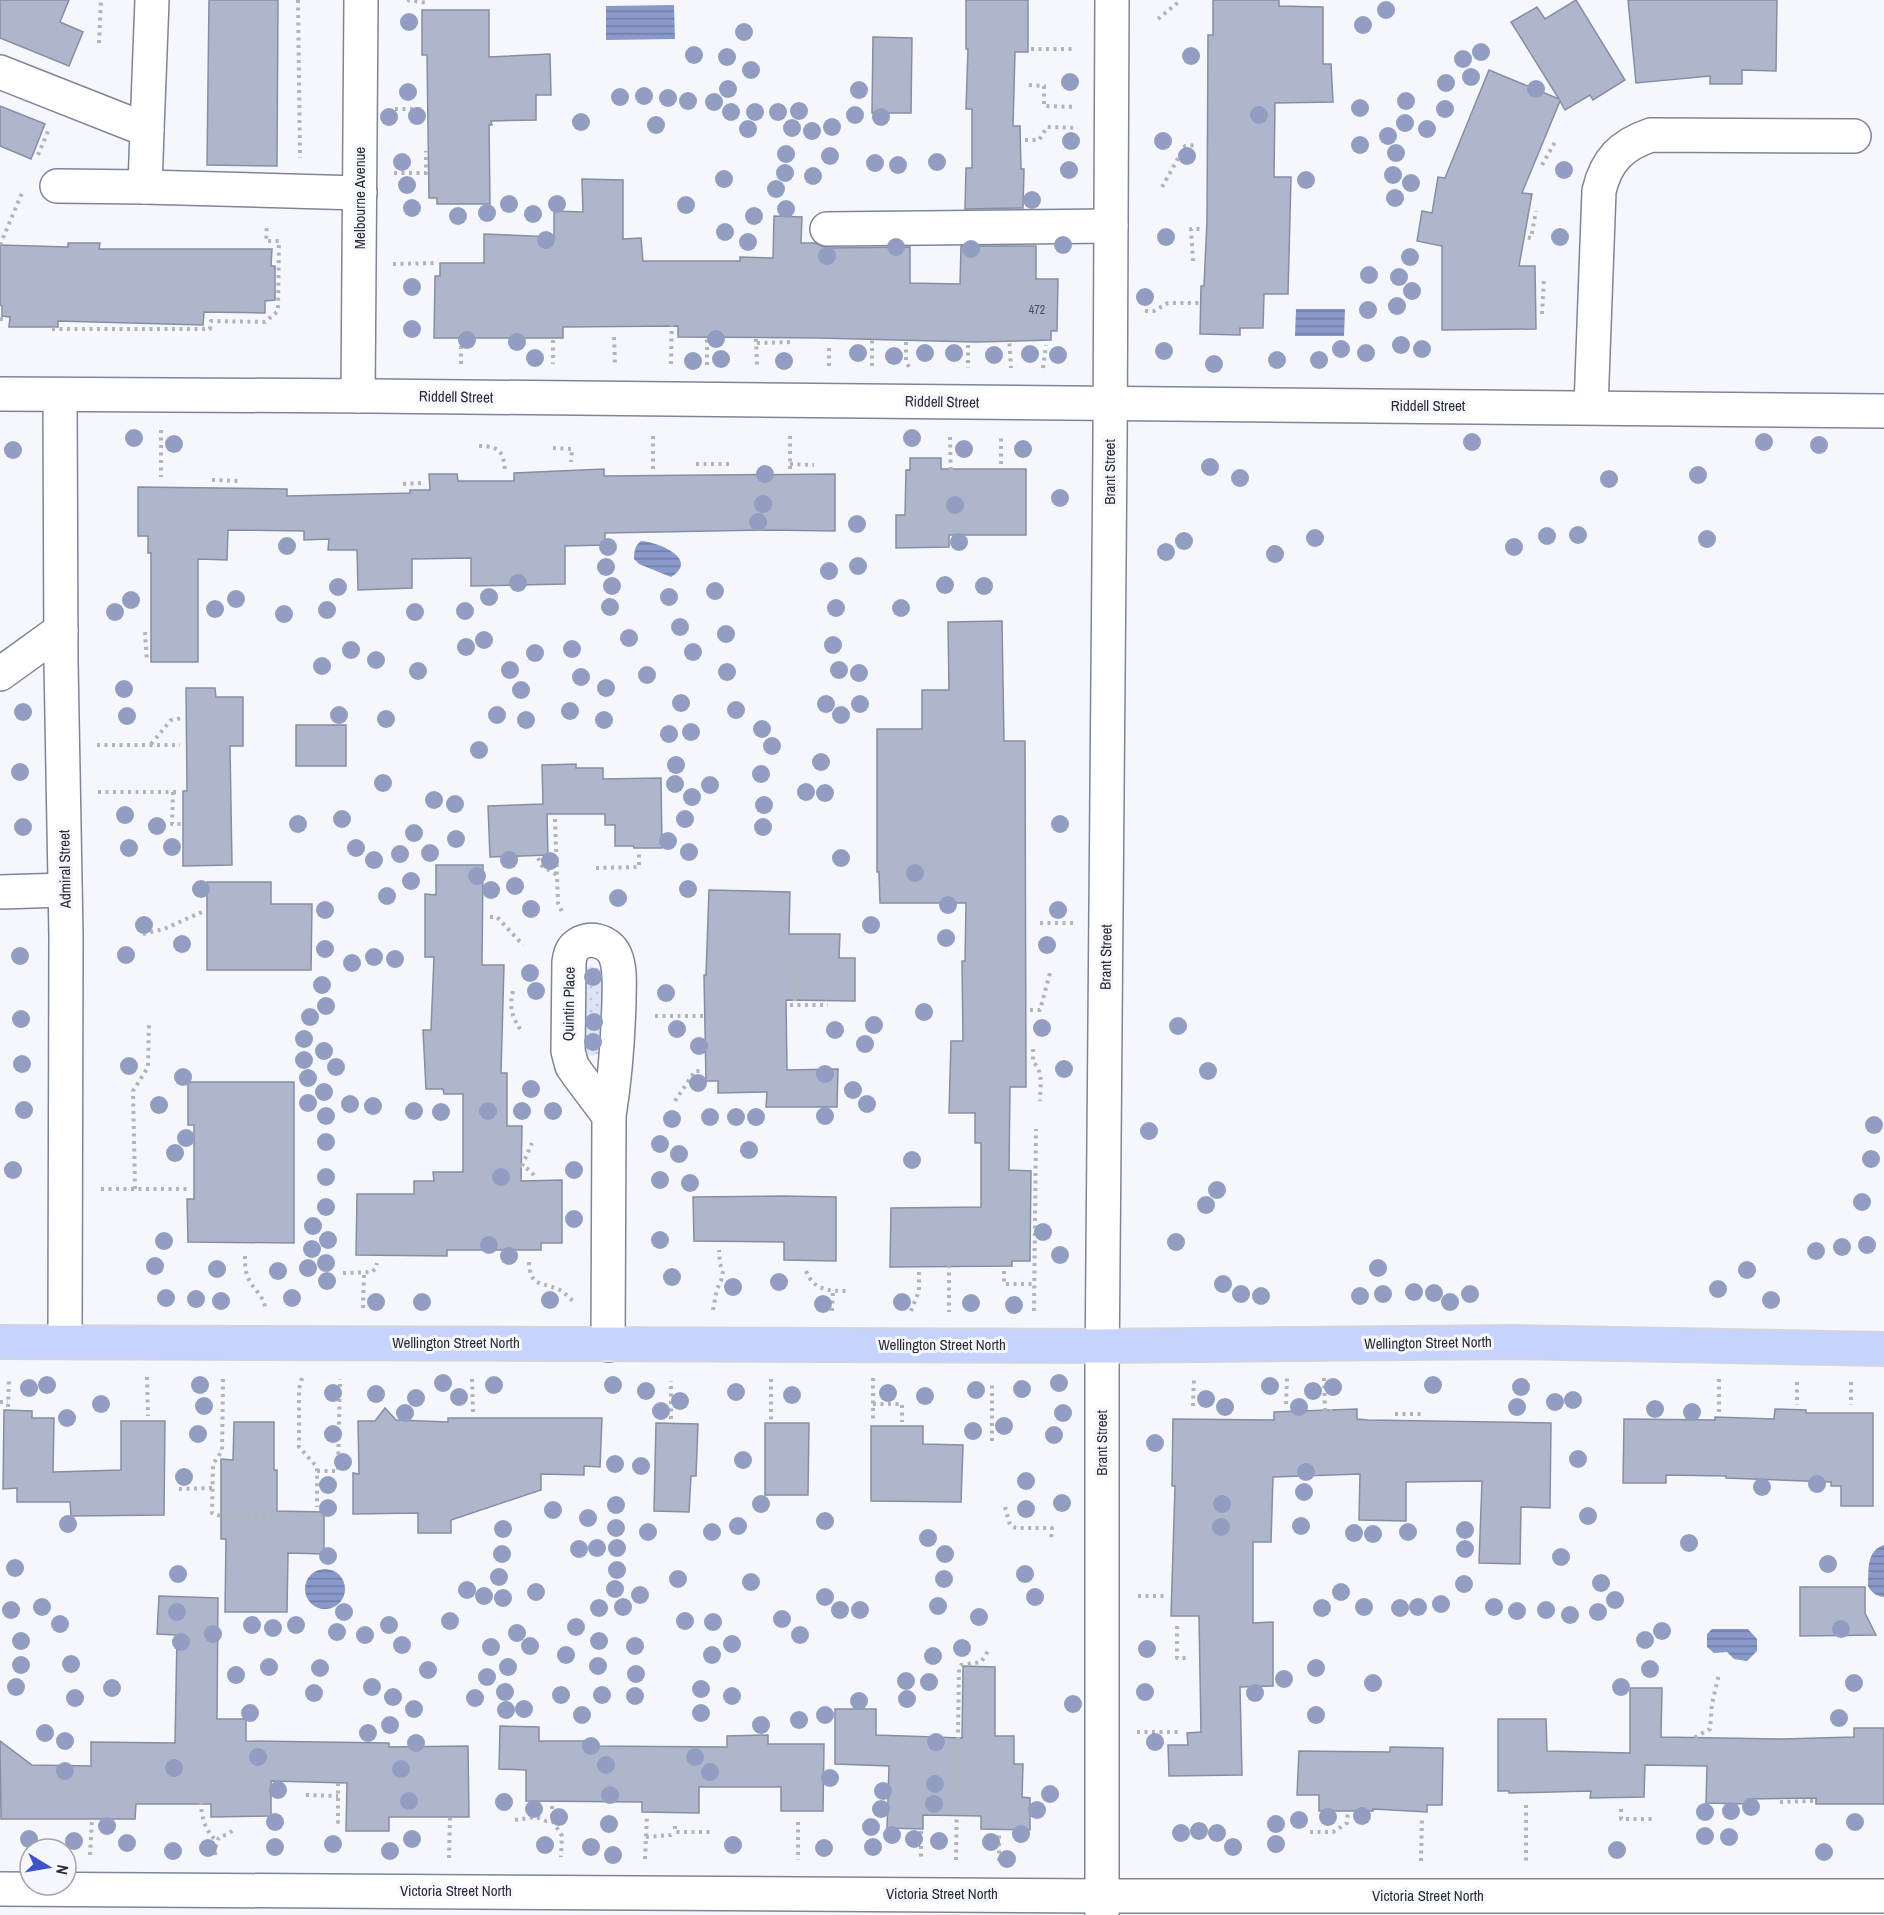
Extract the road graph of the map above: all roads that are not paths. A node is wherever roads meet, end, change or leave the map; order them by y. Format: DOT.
graph roads {
  1 [pos="152,0"];
  2 [pos="361,0"];
  3 [pos="1112,0"];
  4 [pos="0,72"];
  5 [pos="147,130"];
  6 [pos="1854,136"];
  7 [pos="372,183"];
  8 [pos="57,186"];
  9 [pos="145,187"];
  10 [pos="1111,226"];
  11 [pos="826,229"];
  12 [pos="0,394"];
  13 [pos="60,395"];
  14 [pos="358,396"];
  15 [pos="1110,404"];
  16 [pos="1591,407"];
  17 [pos="1884,411"];
  18 [pos="61,630"];
  19 [pos="0,674"];
  20 [pos="65,890"];
  21 [pos="0,891"];
  22 [pos="609,1116"];
  23 [pos="65,1342"];
  24 [pos="608,1345"];
  25 [pos="1102,1346"];
  26 [pos="1884,1350"];
  27 [pos="4,1356"];
  28 [pos="0,1889"];
  29 [pos="1884,1896"];
  30 [pos="1102,1905"];
  1 -- 5 [label="street"];
  2 -- 7 [label="street, Melbourne Avenue"];
  3 -- 10 [label="street, Brant Street"];
  4 -- 5 [label="street"];
  5 -- 9 [label="street"];
  6 -- 16 [label="street"];
  7 -- 9 [label="street"];
  7 -- 14 [label="street, Melbourne Avenue"];
  8 -- 9 [label="street"];
  10 -- 11 [label="street"];
  10 -- 15 [label="street, Brant Street"];
  12 -- 13 [label="street, Riddell Street"];
  13 -- 14 [label="street, Riddell Street"];
  13 -- 18 [label="street, Admiral Street"];
  14 -- 15 [label="street, Riddell Street"];
  15 -- 16 [label="street, Riddell Street"];
  15 -- 25 [label="street, Brant Street"];
  16 -- 17 [label="street, Riddell Street"];
  18 -- 19 [label="street"];
  18 -- 20 [label="street, Admiral Street"];
  20 -- 21 [label="street"];
  20 -- 23 [label="street, Admiral Street"];
  22 -- 24 [label="street"];
  23 -- 24 [label="main road, Wellington Street North"];
  23 -- 27 [label="main road, Wellington Street North"];
  24 -- 25 [label="main road, Wellington Street North"];
  25 -- 26 [label="main road, Wellington Street North"];
  25 -- 30 [label="street, Brant Street"];
  28 -- 30 [label="street, Victoria Street North"];
  29 -- 30 [label="street, Victoria Street North"];
}
